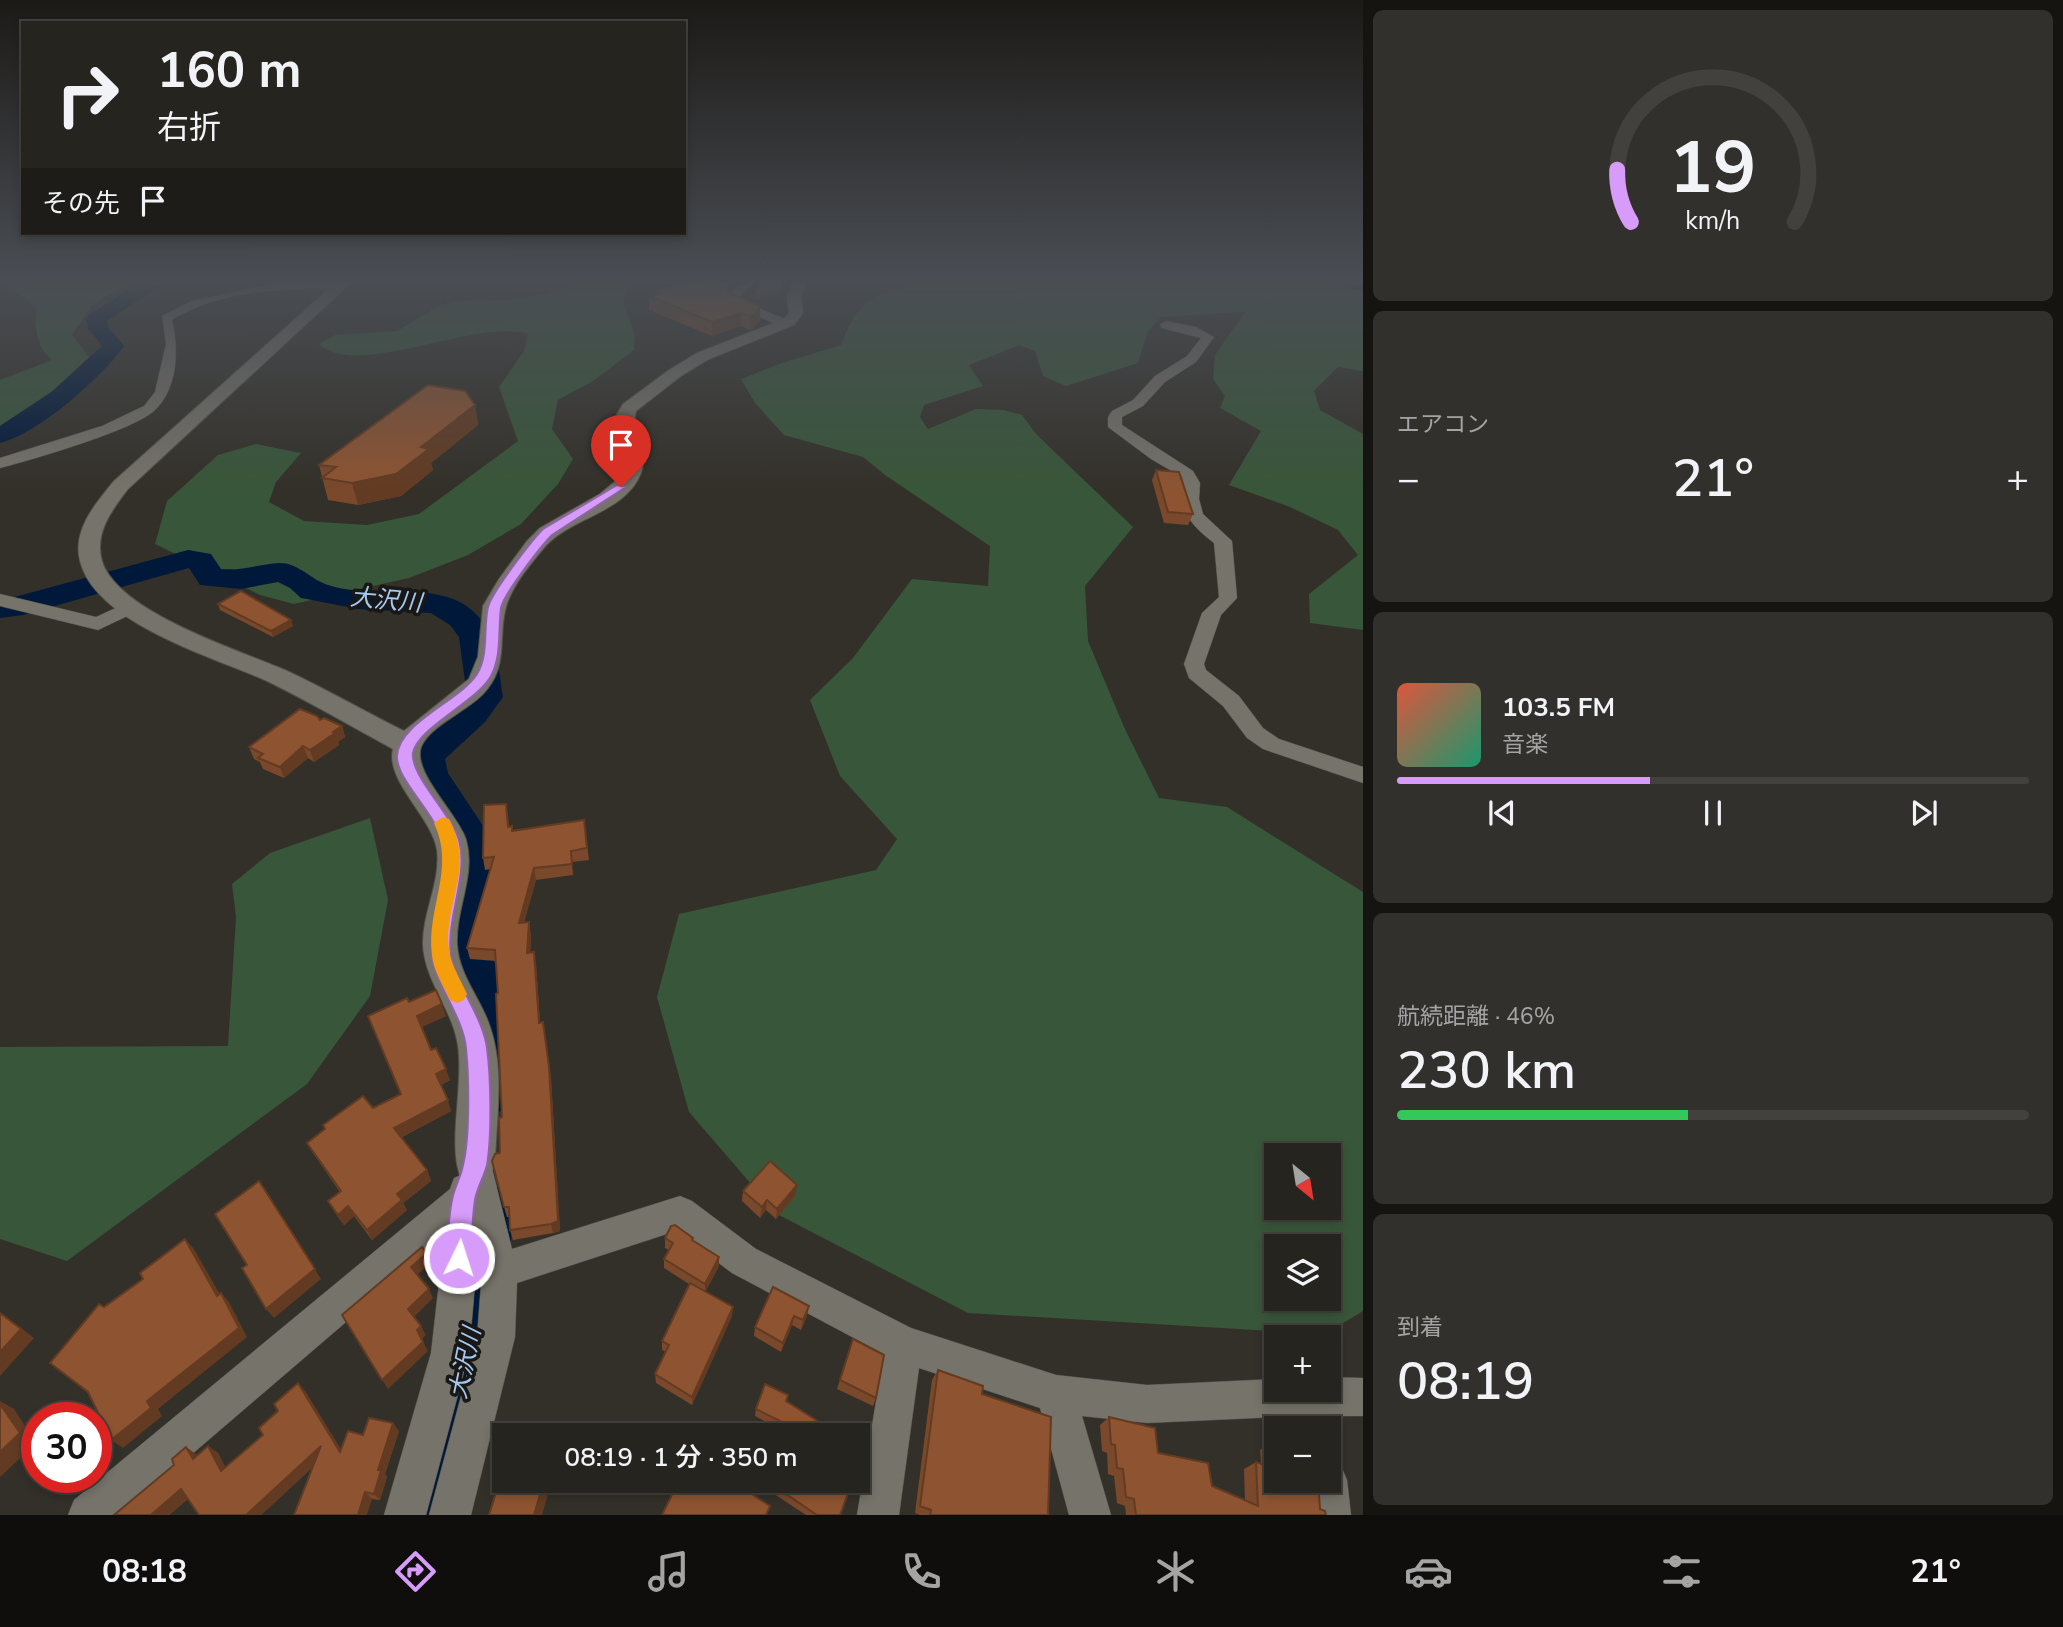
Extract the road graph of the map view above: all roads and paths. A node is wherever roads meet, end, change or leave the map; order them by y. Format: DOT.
graph roads {
  1 [pos="171,350"];
  2 [pos="269,350"];
  3 [pos="719,350"];
  4 [pos="1200,350"];
  5 [pos="0,463"];
  6 [pos="8,602"];
  7 [pos="131,607"];
  8 [pos="408,745"];
  9 [pos="1363,775"];
  10 [pos="475,1164"];
  11 [pos="464,1199"];
  12 [pos="500,1271"];
  13 [pos="904,1344"];
  14 [pos="1056,1394"];
  15 [pos="1363,1396"];
  16 [pos="1320,1412"];
  17 [pos="1327,1493"];
  18 [pos="89,1515"];
  19 [pos="405,1515"];
  20 [pos="450,1515"];
  21 [pos="878,1515"];
  22 [pos="1090,1515"];
  23 [pos="1330,1515"];
  1 -- 5 [label="street"];
  2 -- 7 [label="street"];
  3 -- 8 [label="street"];
  4 -- 9 [label="street"];
  6 -- 7 [label="street"];
  7 -- 8 [label="street"];
  8 -- 10 [label="street"];
  10 -- 11 [label="street"];
  10 -- 12 [label="street"];
  11 -- 18 [label="street"];
  11 -- 19 [label="street"];
  12 -- 13 [label="street"];
  12 -- 20 [label="street"];
  13 -- 14 [label="street"];
  13 -- 21 [label="street"];
  14 -- 16 [label="street"];
  14 -- 22 [label="street"];
  15 -- 16 [label="street"];
  17 -- 23 [label="street"];
}
